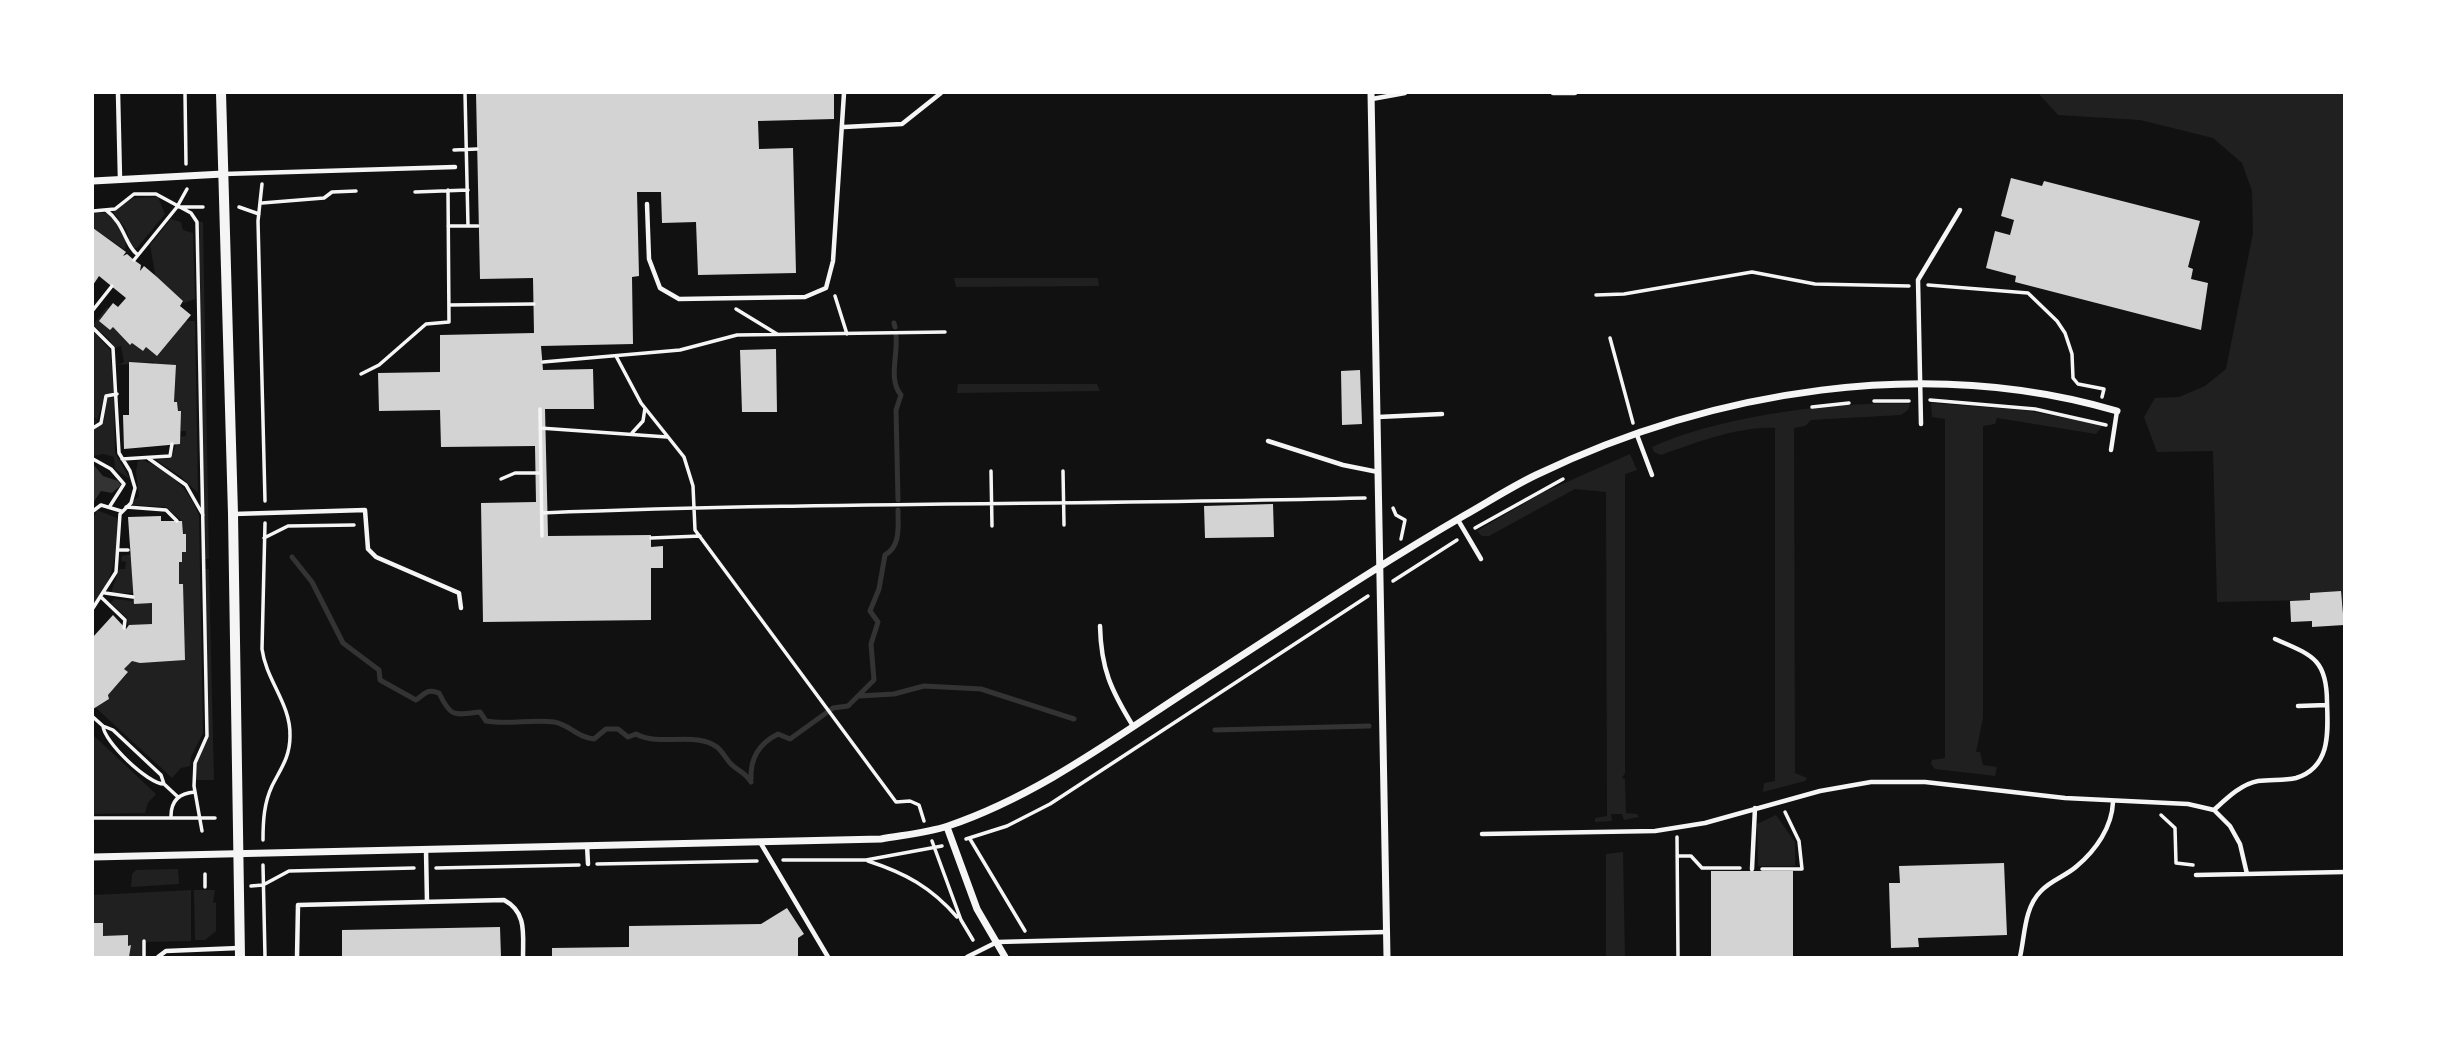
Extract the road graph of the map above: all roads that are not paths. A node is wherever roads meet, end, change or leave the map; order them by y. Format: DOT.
graph roads {
  1 [pos="118,93"];
  2 [pos="221,93"];
  3 [pos="844,93"];
  4 [pos="941,93"];
  5 [pos="1405,93"];
  6 [pos="1553,93"];
  7 [pos="1575,93"];
  8 [pos="1371,96"];
  9 [pos="844,127"];
  10 [pos="454,167"];
  11 [pos="223,174"];
  12 [pos="120,180"];
  13 [pos="93,181"];
  14 [pos="648,204"];
  15 [pos="1960,210"];
  16 [pos="1921,384"];
  17 [pos="2117,411"];
  18 [pos="1442,414"];
  19 [pos="1378,416"];
  20 [pos="1921,424"];
  21 [pos="1637,434"];
  22 [pos="1268,441"];
  23 [pos="2111,450"];
  24 [pos="1379,472"];
  25 [pos="1652,475"];
  26 [pos="233,514"];
  27 [pos="1458,520"];
  28 [pos="1481,559"];
  29 [pos="1381,566"];
  30 [pos="461,607"];
  31 [pos="1100,626"];
  32 [pos="2275,639"];
  33 [pos="2327,705"];
  34 [pos="2298,706"];
  35 [pos="1133,726"];
  36 [pos="2113,802"];
  37 [pos="1755,808"];
  38 [pos="2214,810"];
  39 [pos="947,827"];
  40 [pos="1482,834"];
  41 [pos="760,842"];
  42 [pos="587,845"];
  43 [pos="425,849"];
  44 [pos="239,853"];
  45 [pos="93,858"];
  46 [pos="588,864"];
  47 [pos="1752,869"];
  48 [pos="2344,872"];
  49 [pos="2247,874"];
  50 [pos="2196,875"];
  51 [pos="427,902"];
  52 [pos="1386,932"];
  53 [pos="997,942"];
  54 [pos="240,953"];
  55 [pos="158,957"];
  56 [pos="297,957"];
  57 [pos="523,957"];
  58 [pos="828,957"];
  59 [pos="967,957"];
  60 [pos="1005,957"];
  61 [pos="1387,957"];
  62 [pos="2020,957"];
  1 -- 12 [label="lane"];
  2 -- 11 [label="street"];
  3 -- 9 [label="lane"];
  4 -- 9 [label="lane"];
  5 -- 8 [label="lane"];
  6 -- 7 [label="lane"];
  8 -- 19 [label="street"];
  9 -- 14 [label="lane"];
  10 -- 11 [label="lane"];
  11 -- 12 [label="street"];
  11 -- 26 [label="street"];
  12 -- 13 [label="street"];
  15 -- 16 [label="lane"];
  16 -- 17 [label="street"];
  16 -- 20 [label="lane"];
  16 -- 21 [label="street"];
  17 -- 23 [label="lane"];
  18 -- 19 [label="lane"];
  19 -- 24 [label="street"];
  21 -- 25 [label="lane"];
  21 -- 27 [label="street"];
  22 -- 24 [label="lane"];
  24 -- 29 [label="street"];
  26 -- 30 [label="lane"];
  26 -- 44 [label="street"];
  27 -- 28 [label="lane"];
  27 -- 29 [label="street"];
  29 -- 35 [label="street"];
  29 -- 52 [label="street"];
  31 -- 35 [label="lane"];
  32 -- 33 [label="lane"];
  33 -- 34 [label="lane"];
  33 -- 38 [label="lane"];
  35 -- 39 [label="street"];
  36 -- 37 [label="lane"];
  36 -- 38 [label="lane"];
  36 -- 62 [label="lane"];
  37 -- 40 [label="lane"];
  37 -- 47 [label="lane"];
  38 -- 49 [label="lane"];
  39 -- 41 [label="street"];
  39 -- 53 [label="street"];
  41 -- 42 [label="street"];
  41 -- 58 [label="lane"];
  42 -- 43 [label="street"];
  42 -- 46 [label="lane"];
  43 -- 44 [label="street"];
  43 -- 51 [label="lane"];
  44 -- 45 [label="street"];
  44 -- 54 [label="street"];
  48 -- 49 [label="lane"];
  49 -- 50 [label="lane"];
  51 -- 56 [label="lane"];
  51 -- 57 [label="lane"];
  52 -- 53 [label="lane"];
  52 -- 61 [label="street"];
  53 -- 59 [label="lane"];
  53 -- 60 [label="street"];
  54 -- 55 [label="lane"];
}
